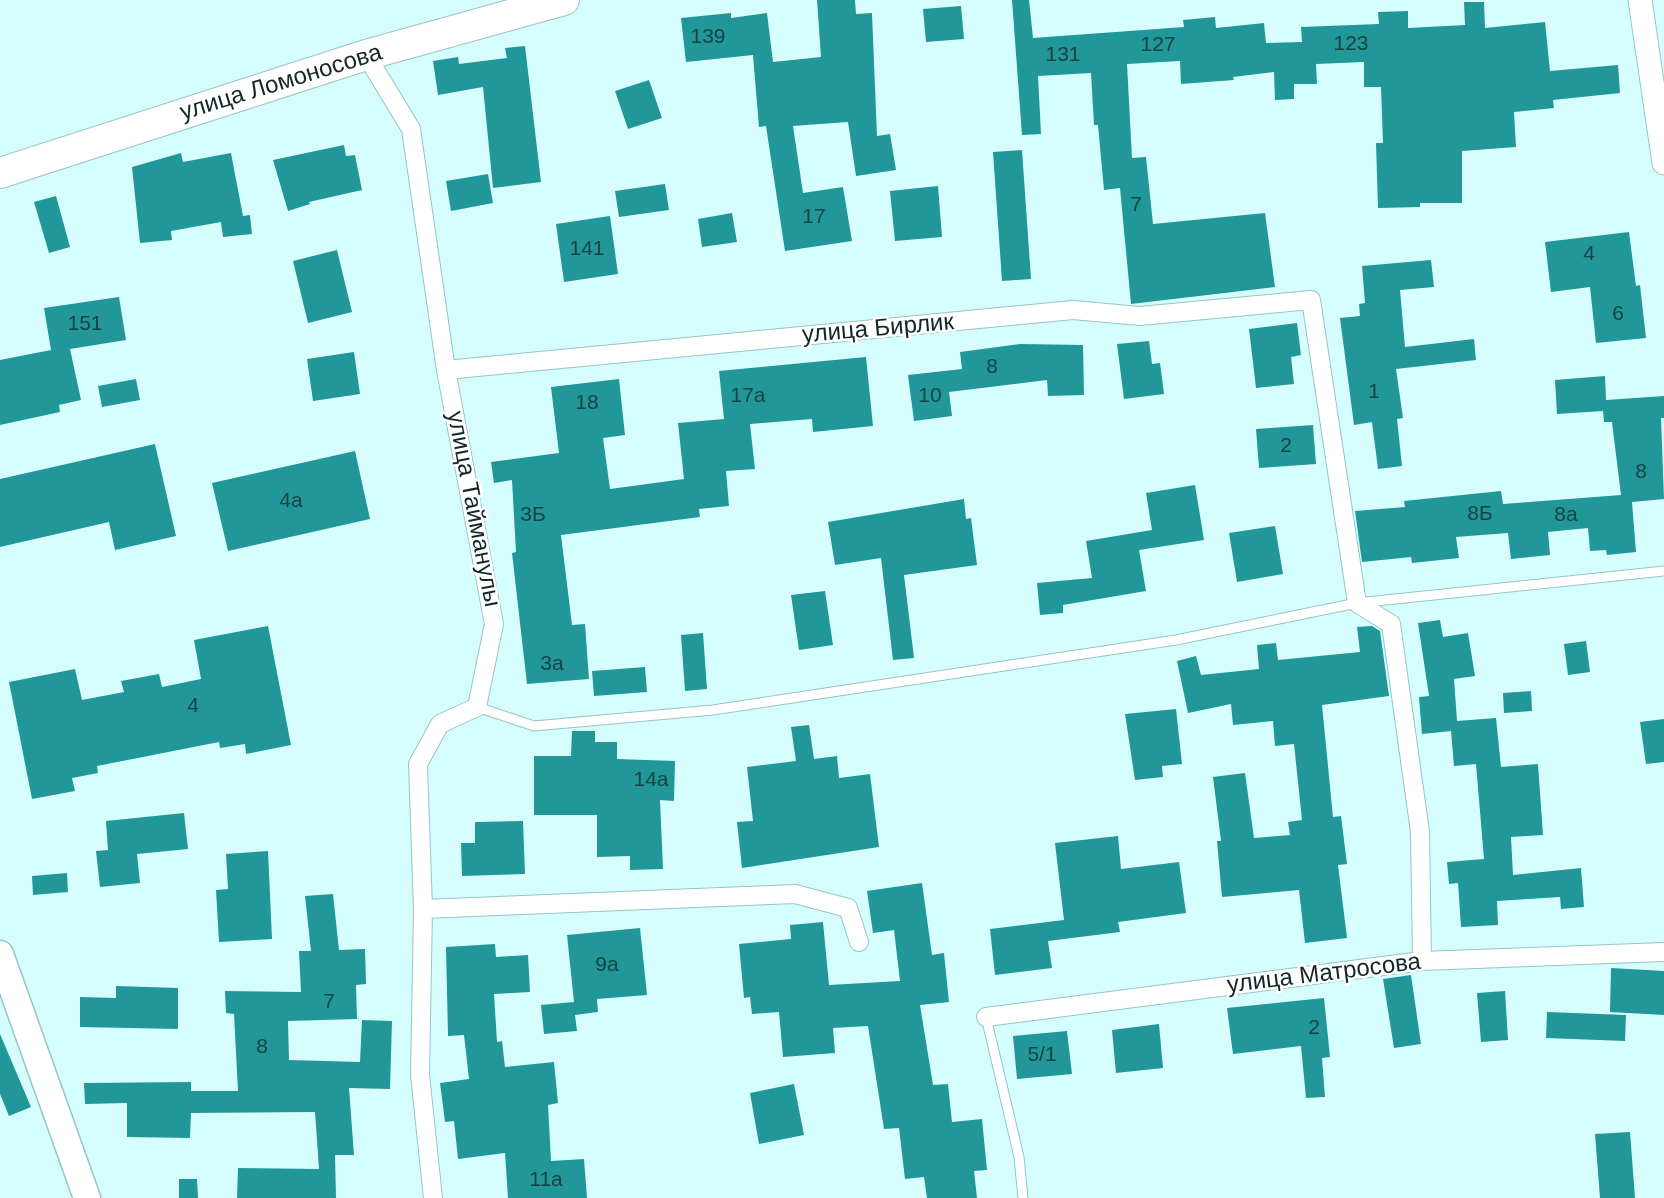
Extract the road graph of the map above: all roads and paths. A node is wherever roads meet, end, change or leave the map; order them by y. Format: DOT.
graph roads {
  1 [pos="564,0"];
  2 [pos="1640,0"];
  3 [pos="366,55"];
  4 [pos="1664,163"];
  5 [pos="0,173"];
  6 [pos="446,370"];
  7 [pos="1664,572"];
  8 [pos="1357,603"];
  9 [pos="477,708"];
  10 [pos="423,909"];
  11 [pos="859,942"];
  12 [pos="1664,952"];
  13 [pos="0,954"];
  14 [pos="1422,961"];
  15 [pos="986,1017"];
  16 [pos="88,1198"];
  17 [pos="433,1198"];
  18 [pos="1023,1198"];
  1 -- 3 [label="main road, улица Ломоносова"];
  2 -- 4 [label="street"];
  3 -- 5 [label="main road, улица Ломоносова"];
  3 -- 6 [label="street, улица Тайманулы"];
  6 -- 8 [label="street, улица Бирлик"];
  6 -- 9 [label="street, улица Тайманулы"];
  7 -- 8 [label="lane"];
  8 -- 9 [label="lane"];
  8 -- 14 [label="street"];
  9 -- 10 [label="street"];
  10 -- 11 [label="street"];
  10 -- 17 [label="street"];
  12 -- 14 [label="street, улица Матросова"];
  13 -- 16 [label="main road"];
  14 -- 15 [label="street, улица Матросова"];
  15 -- 18 [label="lane"];
}
